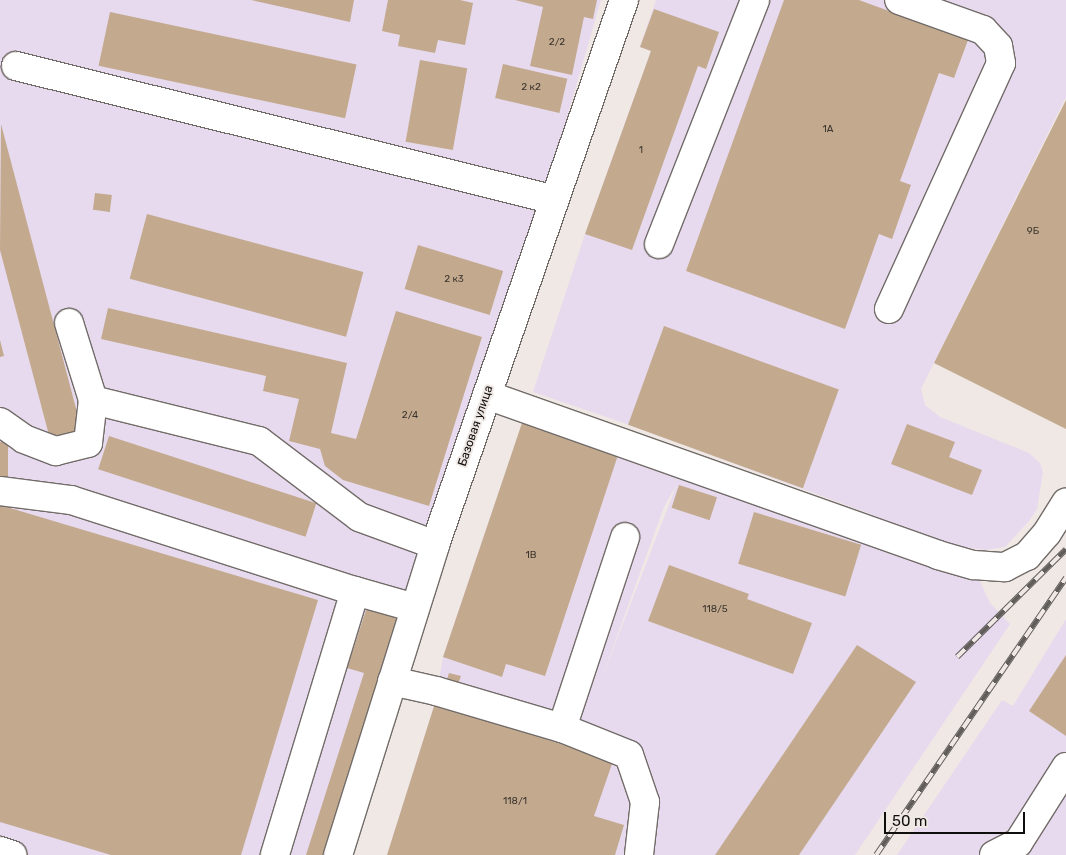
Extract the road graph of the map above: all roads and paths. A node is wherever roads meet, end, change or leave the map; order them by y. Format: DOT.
graph roads {
  1 [pos="624,0"];
  2 [pos="755,0"];
  3 [pos="899,0"];
  4 [pos="16,66"];
  5 [pos="555,200"];
  6 [pos="660,244"];
  7 [pos="889,309"];
  8 [pos="68,323"];
  9 [pos="488,395"];
  10 [pos="92,400"];
  11 [pos="0,422"];
  12 [pos="0,491"];
  13 [pos="1066,503"];
  14 [pos="625,538"];
  15 [pos="435,545"];
  16 [pos="355,591"];
  17 [pos="414,608"];
  18 [pos="392,681"];
  19 [pos="562,728"];
  20 [pos="1061,784"];
  21 [pos="0,851"];
  22 [pos="12,855"];
  23 [pos="275,855"];
  24 [pos="338,855"];
  25 [pos="639,855"];
  26 [pos="994,855"];
  1 -- 5 [label="street, Базовая улица"];
  2 -- 6 [label="street"];
  3 -- 7 [label="street"];
  4 -- 5 [label="street"];
  5 -- 9 [label="street, Базовая улица"];
  8 -- 10 [label="street"];
  9 -- 13 [label="street"];
  9 -- 15 [label="street, Базовая улица"];
  10 -- 11 [label="street"];
  10 -- 15 [label="street"];
  12 -- 16 [label="street"];
  14 -- 19 [label="street"];
  15 -- 17 [label="street, Базовая улица"];
  16 -- 17 [label="street"];
  16 -- 23 [label="street"];
  17 -- 18 [label="street, Базовая улица"];
  18 -- 19 [label="street"];
  18 -- 24 [label="street, Базовая улица"];
  19 -- 25 [label="street"];
  20 -- 26 [label="street"];
  21 -- 22 [label="street"];
}
